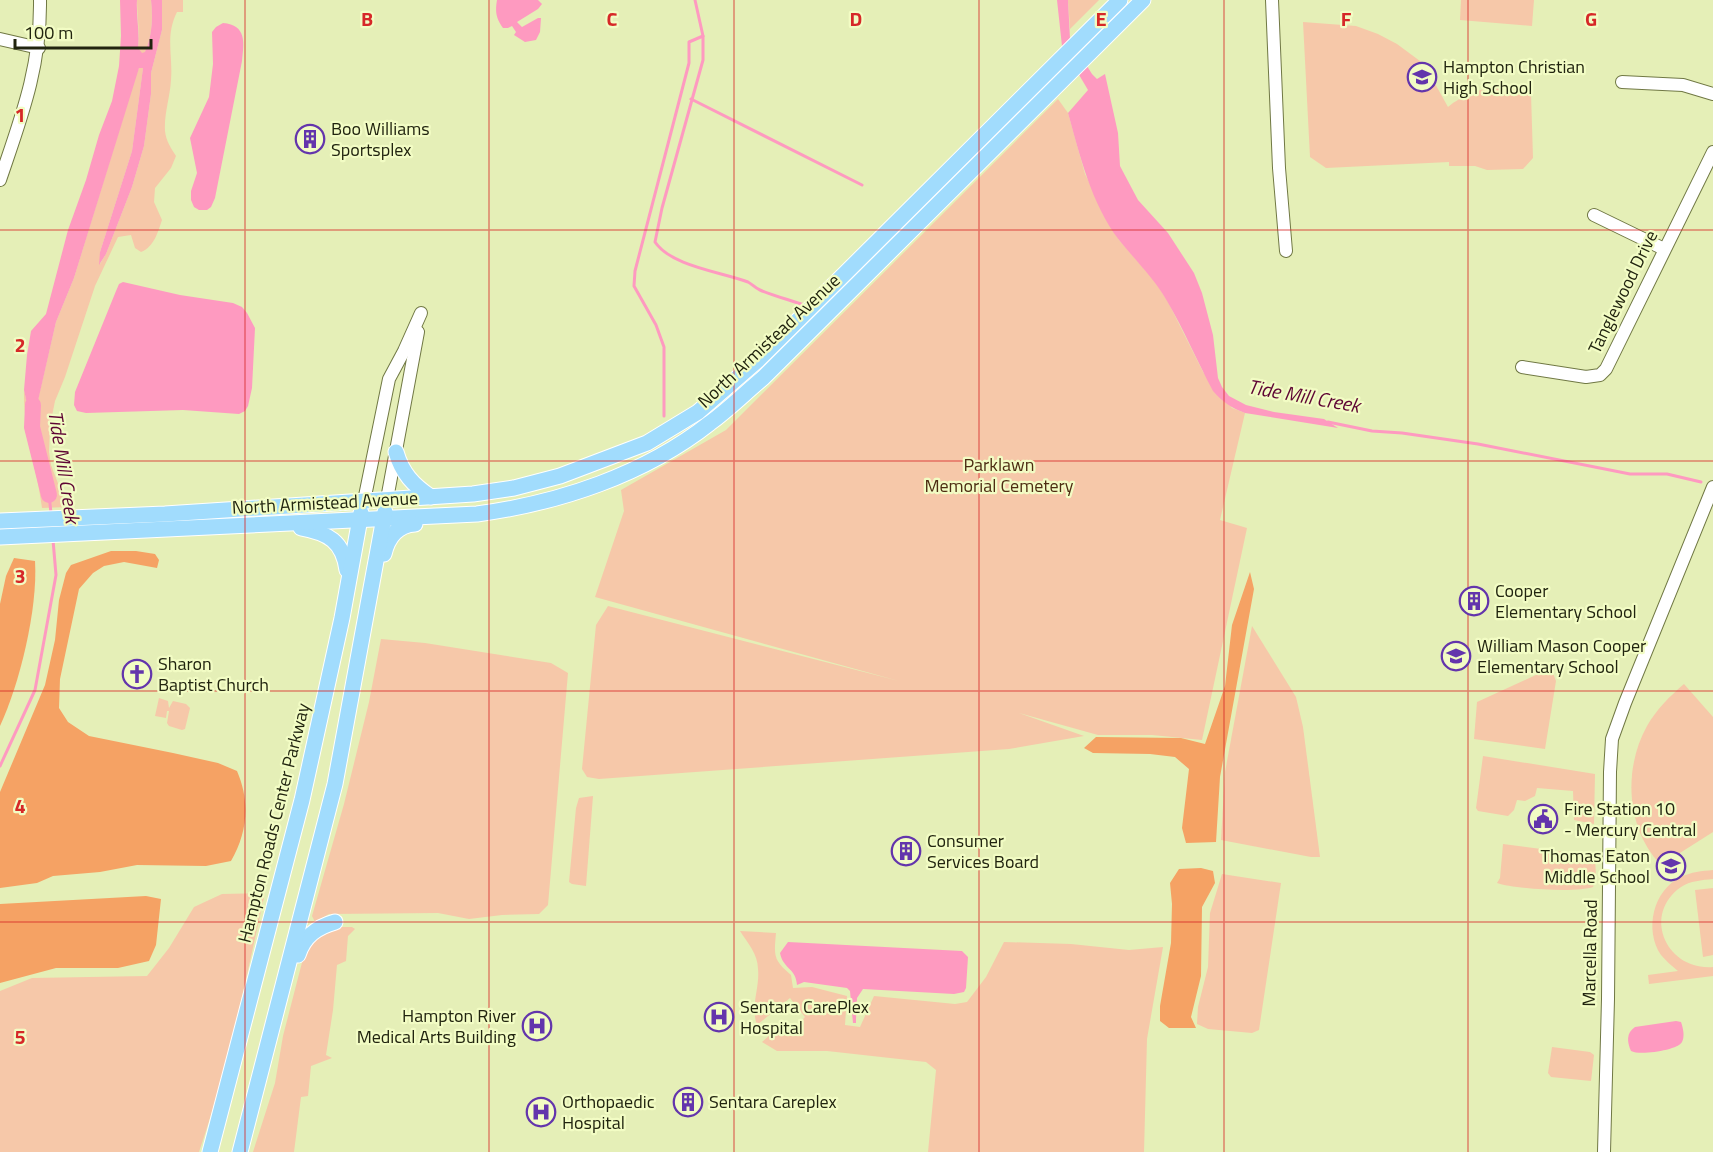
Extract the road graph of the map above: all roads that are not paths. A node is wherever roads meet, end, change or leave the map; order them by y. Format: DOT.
graph roads {
  1 [pos="40,0"];
  2 [pos="1120,0"];
  3 [pos="1143,0"];
  4 [pos="1272,0"];
  5 [pos="0,39"];
  6 [pos="39,48"];
  7 [pos="1622,82"];
  8 [pos="1713,94"];
  9 [pos="1713,152"];
  10 [pos="1,173"];
  11 [pos="1594,215"];
  12 [pos="1664,249"];
  13 [pos="1286,251"];
  14 [pos="1522,367"];
  15 [pos="396,452"];
  16 [pos="1713,487"];
  17 [pos="431,497"];
  18 [pos="387,499"];
  19 [pos="364,501"];
  20 [pos="446,516"];
  21 [pos="384,519"];
  22 [pos="0,521"];
  23 [pos="359,521"];
  24 [pos="281,524"];
  25 [pos="0,537"];
  26 [pos="348,582"];
  27 [pos="356,677"];
  28 [pos="335,922"];
  29 [pos="254,1098"];
  30 [pos="210,1152"];
  31 [pos="240,1152"];
  32 [pos="1604,1152"];
  1 -- 6 [label="street"];
  2 -- 17 [label="main road, North Armistead Avenue"];
  3 -- 20 [label="main road, North Armistead Avenue"];
  4 -- 13 [label="street"];
  5 -- 6 [label="street"];
  6 -- 10 [label="street"];
  7 -- 8 [label="street"];
  9 -- 12 [label="street, Tanglewood Drive"];
  11 -- 12 [label="street"];
  12 -- 14 [label="street, Tanglewood Drive"];
  15 -- 17 [label="main road"];
  15 -- 18 [label="street"];
  15 -- 19 [label="street"];
  16 -- 32 [label="street, Marcella Road"];
  17 -- 18 [label="main road, North Armistead Avenue"];
  18 -- 19 [label="main road, North Armistead Avenue"];
  18 -- 21 [label="main road"];
  19 -- 22 [label="main road, North Armistead Avenue"];
  19 -- 23 [label="main road, Hampton Roads Center Parkway"];
  20 -- 21 [label="main road, North Armistead Avenue"];
  20 -- 27 [label="main road"];
  21 -- 23 [label="main road, North Armistead Avenue"];
  21 -- 27 [label="main road"];
  23 -- 24 [label="main road, North Armistead Avenue"];
  23 -- 26 [label="main road, Hampton Roads Center Parkway"];
  24 -- 25 [label="main road, North Armistead Avenue"];
  24 -- 26 [label="main road"];
  26 -- 30 [label="main road, Hampton Roads Center Parkway"];
  27 -- 29 [label="main road"];
  28 -- 29 [label="main road"];
  29 -- 31 [label="main road"];
}
